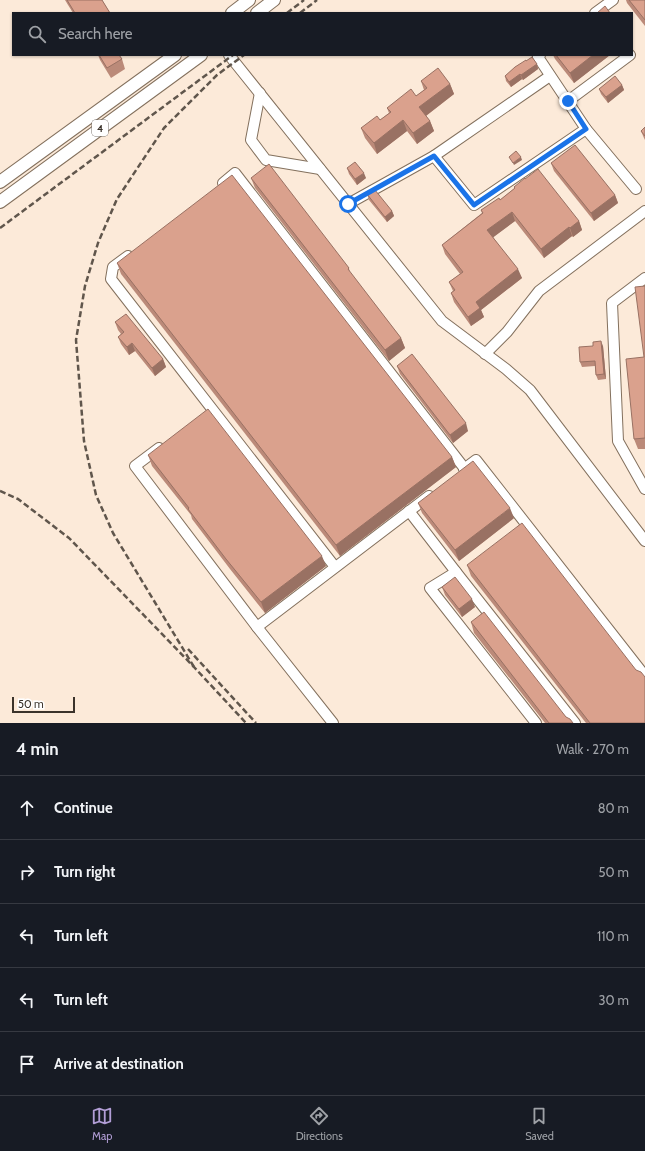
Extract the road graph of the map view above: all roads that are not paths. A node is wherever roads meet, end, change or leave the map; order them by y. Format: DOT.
graph roads {
  1 [pos="274,0"];
  2 [pos="613,0"];
  3 [pos="245,1"];
  4 [pos="233,12"];
  5 [pos="258,12"];
  6 [pos="596,12"];
  7 [pos="174,56"];
  8 [pos="200,56"];
  9 [pos="230,56"];
  10 [pos="539,56"];
  11 [pos="628,56"];
  12 [pos="550,76"];
  13 [pos="260,93"];
  14 [pos="568,101"];
  15 [pos="586,129"];
  16 [pos="434,156"];
  17 [pos="320,168"];
  18 [pos="0,182"];
  19 [pos="217,187"];
  20 [pos="636,189"];
  21 [pos="0,202"];
  22 [pos="348,204"];
  23 [pos="645,211"];
  24 [pos="138,248"];
  25 [pos="645,278"];
  26 [pos="485,354"];
  27 [pos="167,442"];
  28 [pos="440,488"];
  29 [pos="645,489"];
  30 [pos="409,511"];
  31 [pos="645,541"];
  32 [pos="335,567"];
  33 [pos="456,572"];
  34 [pos="257,627"];
  35 [pos="645,676"];
  36 [pos="333,723"];
  37 [pos="536,723"];
  38 [pos="575,723"];
  1 -- 5 [label="main road"];
  2 -- 6 [label="street"];
  3 -- 4 [label="main road"];
  7 -- 18 [label="main road, 4"];
  8 -- 21 [label="main road, 4"];
  9 -- 13 [label="street"];
  10 -- 12 [label="street"];
  11 -- 14 [label="street"];
  12 -- 14 [label="street"];
  12 -- 16 [label="street"];
  13 -- 17 [label="street"];
  13 -- 17 [label="street"];
  14 -- 15 [label="street"];
  15 -- 16 [label="street"];
  15 -- 20 [label="street"];
  16 -- 22 [label="street"];
  17 -- 22 [label="street"];
  19 -- 35 [label="street"];
  22 -- 26 [label="street"];
  23 -- 26 [label="street"];
  24 -- 32 [label="street"];
  25 -- 29 [label="street"];
  26 -- 31 [label="street"];
  27 -- 34 [label="street"];
  28 -- 30 [label="street"];
  30 -- 32 [label="street"];
  30 -- 33 [label="street"];
  32 -- 34 [label="street"];
  33 -- 37 [label="street"];
  33 -- 38 [label="street"];
  34 -- 36 [label="street"];
}
